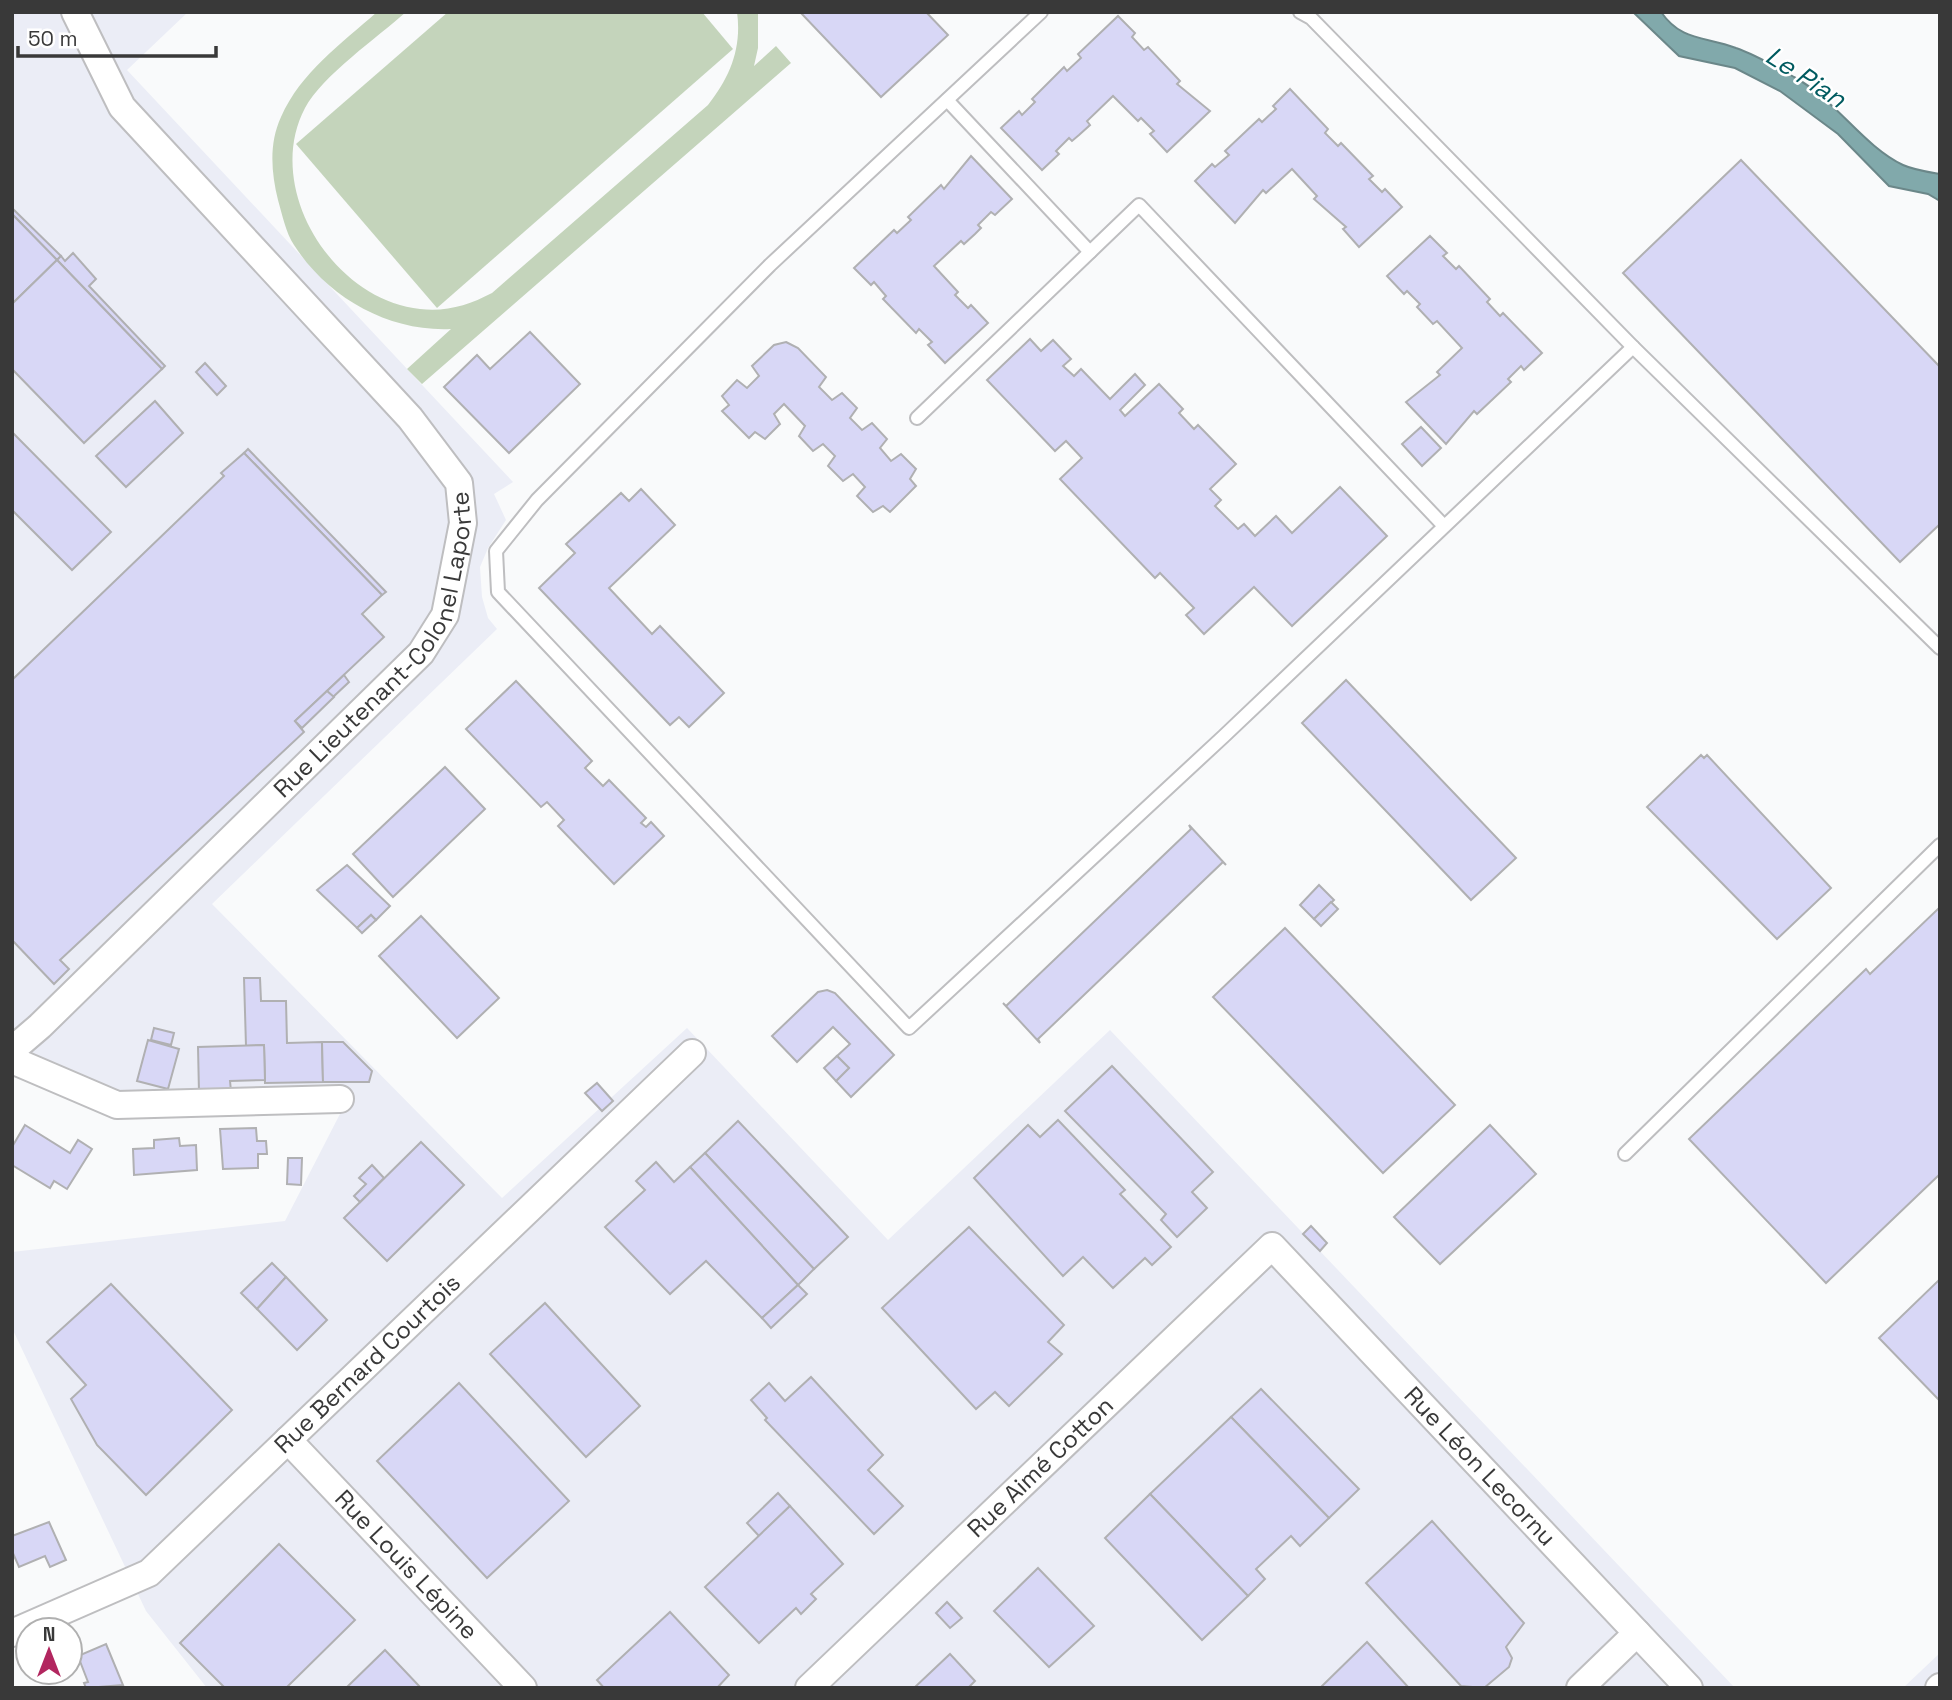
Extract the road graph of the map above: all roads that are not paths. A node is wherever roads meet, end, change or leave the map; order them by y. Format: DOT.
graph roads {
  1 [pos="1041,12"];
  2 [pos="1300,12"];
  3 [pos="78,22"];
  4 [pos="947,100"];
  5 [pos="1090,252"];
  6 [pos="1633,347"];
  7 [pos="917,418"];
  8 [pos="1444,526"];
  9 [pos="1940,648"];
  10 [pos="1940,845"];
  11 [pos="12,1050"];
  12 [pos="692,1053"];
  13 [pos="12,1059"];
  14 [pos="340,1099"];
  15 [pos="1625,1154"];
  16 [pos="1272,1246"];
  17 [pos="288,1440"];
  18 [pos="12,1633"];
  19 [pos="1637,1633"];
  20 [pos="523,1688"];
  21 [pos="809,1688"];
  22 [pos="1580,1688"];
  23 [pos="1689,1688"];
  1 -- 4 [label="lane"];
  2 -- 6 [label="lane"];
  3 -- 11 [label="street, Rue Lieutenant-Colonel Laporte"];
  4 -- 5 [label="lane"];
  4 -- 8 [label="lane"];
  5 -- 7 [label="lane"];
  5 -- 8 [label="lane"];
  6 -- 8 [label="lane"];
  6 -- 9 [label="lane"];
  10 -- 15 [label="lane"];
  12 -- 17 [label="street, Rue Bernard Courtois"];
  13 -- 14 [label="street"];
  16 -- 19 [label="street, Rue Léon Lecornu"];
  16 -- 21 [label="street, Rue Aimé Cotton"];
  17 -- 18 [label="street, Rue Bernard Courtois"];
  17 -- 20 [label="street, Rue Louis Lépine"];
  19 -- 22 [label="street"];
  19 -- 23 [label="street, Rue Léon Lecornu"];
}
